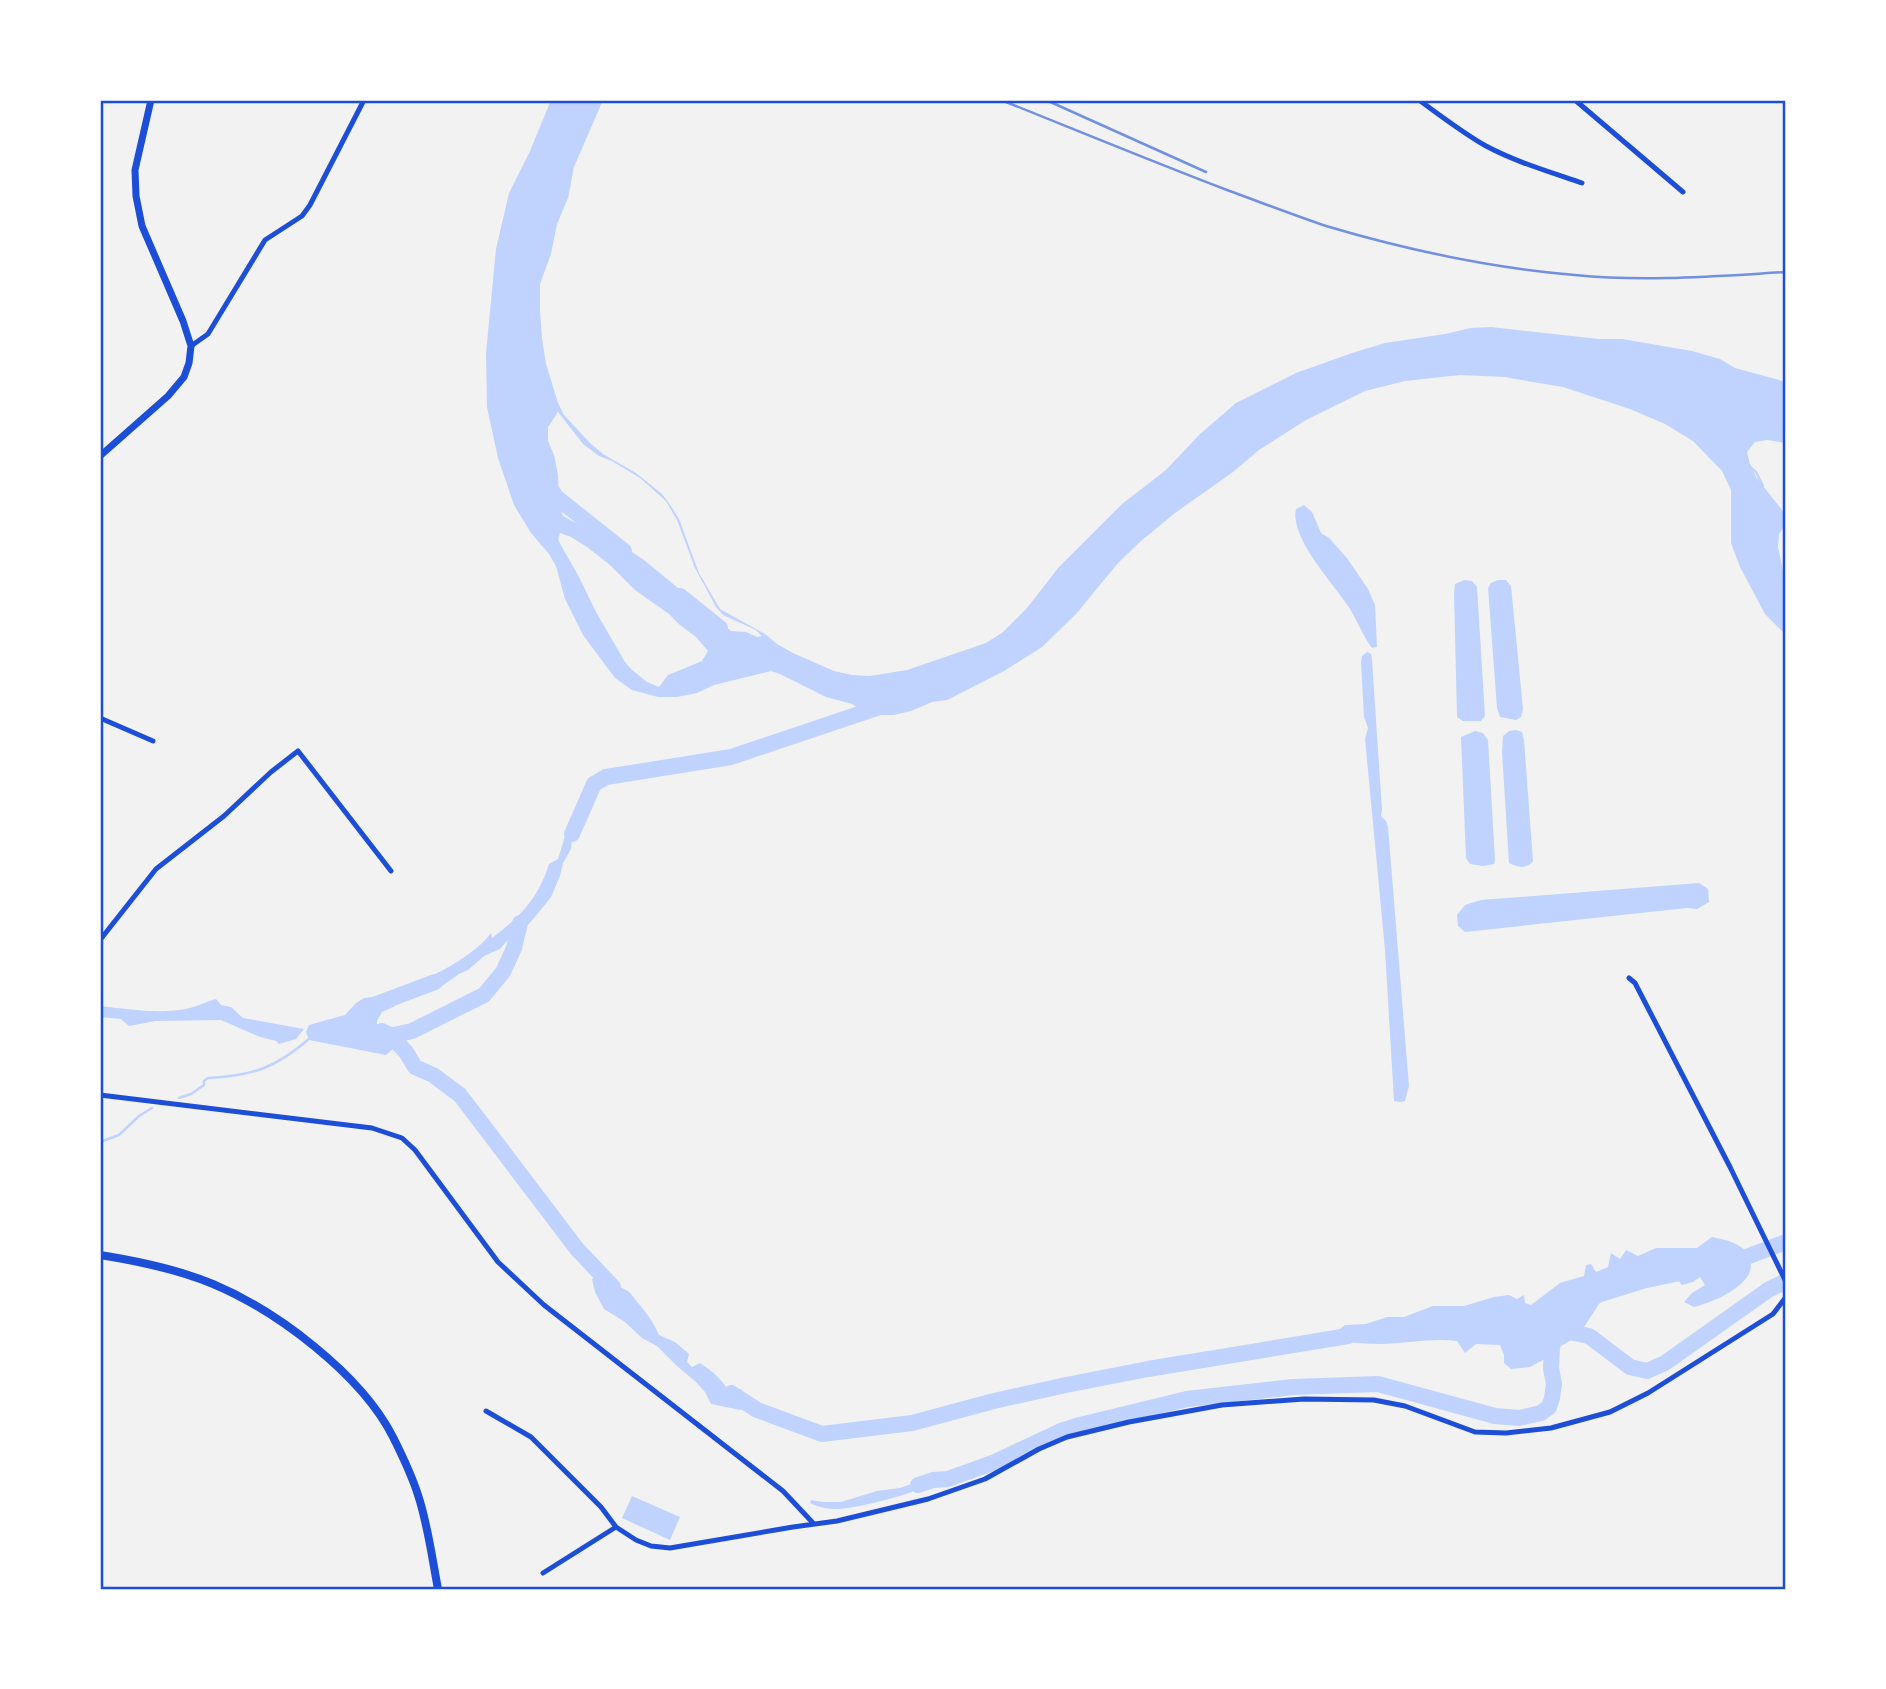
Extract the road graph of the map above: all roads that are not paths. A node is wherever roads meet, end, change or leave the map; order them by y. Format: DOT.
graph roads {
  1 [pos="152,100"];
  2 [pos="364,100"];
  3 [pos="1419,100"];
  4 [pos="1575,100"];
  5 [pos="1582,183"];
  6 [pos="1683,192"];
  7 [pos="191,346"];
  8 [pos="100,456"];
  9 [pos="100,718"];
  10 [pos="153,741"];
  11 [pos="391,871"];
  12 [pos="100,940"];
  13 [pos="1629,978"];
  14 [pos="100,1095"];
  15 [pos="100,1255"];
  16 [pos="1786,1282"];
  17 [pos="1786,1297"];
  18 [pos="486,1411"];
  19 [pos="814,1524"];
  20 [pos="616,1527"];
  21 [pos="543,1573"];
  22 [pos="438,1589"];
  1 -- 7 [label="main road"];
  2 -- 7 [label="street"];
  3 -- 5 [label="street"];
  4 -- 6 [label="street"];
  7 -- 8 [label="main road"];
  9 -- 10 [label="street"];
  11 -- 12 [label="street"];
  13 -- 16 [label="street"];
  14 -- 19 [label="street"];
  15 -- 22 [label="highway"];
  17 -- 19 [label="street"];
  18 -- 20 [label="street"];
  19 -- 20 [label="street"];
  20 -- 21 [label="street"];
}
